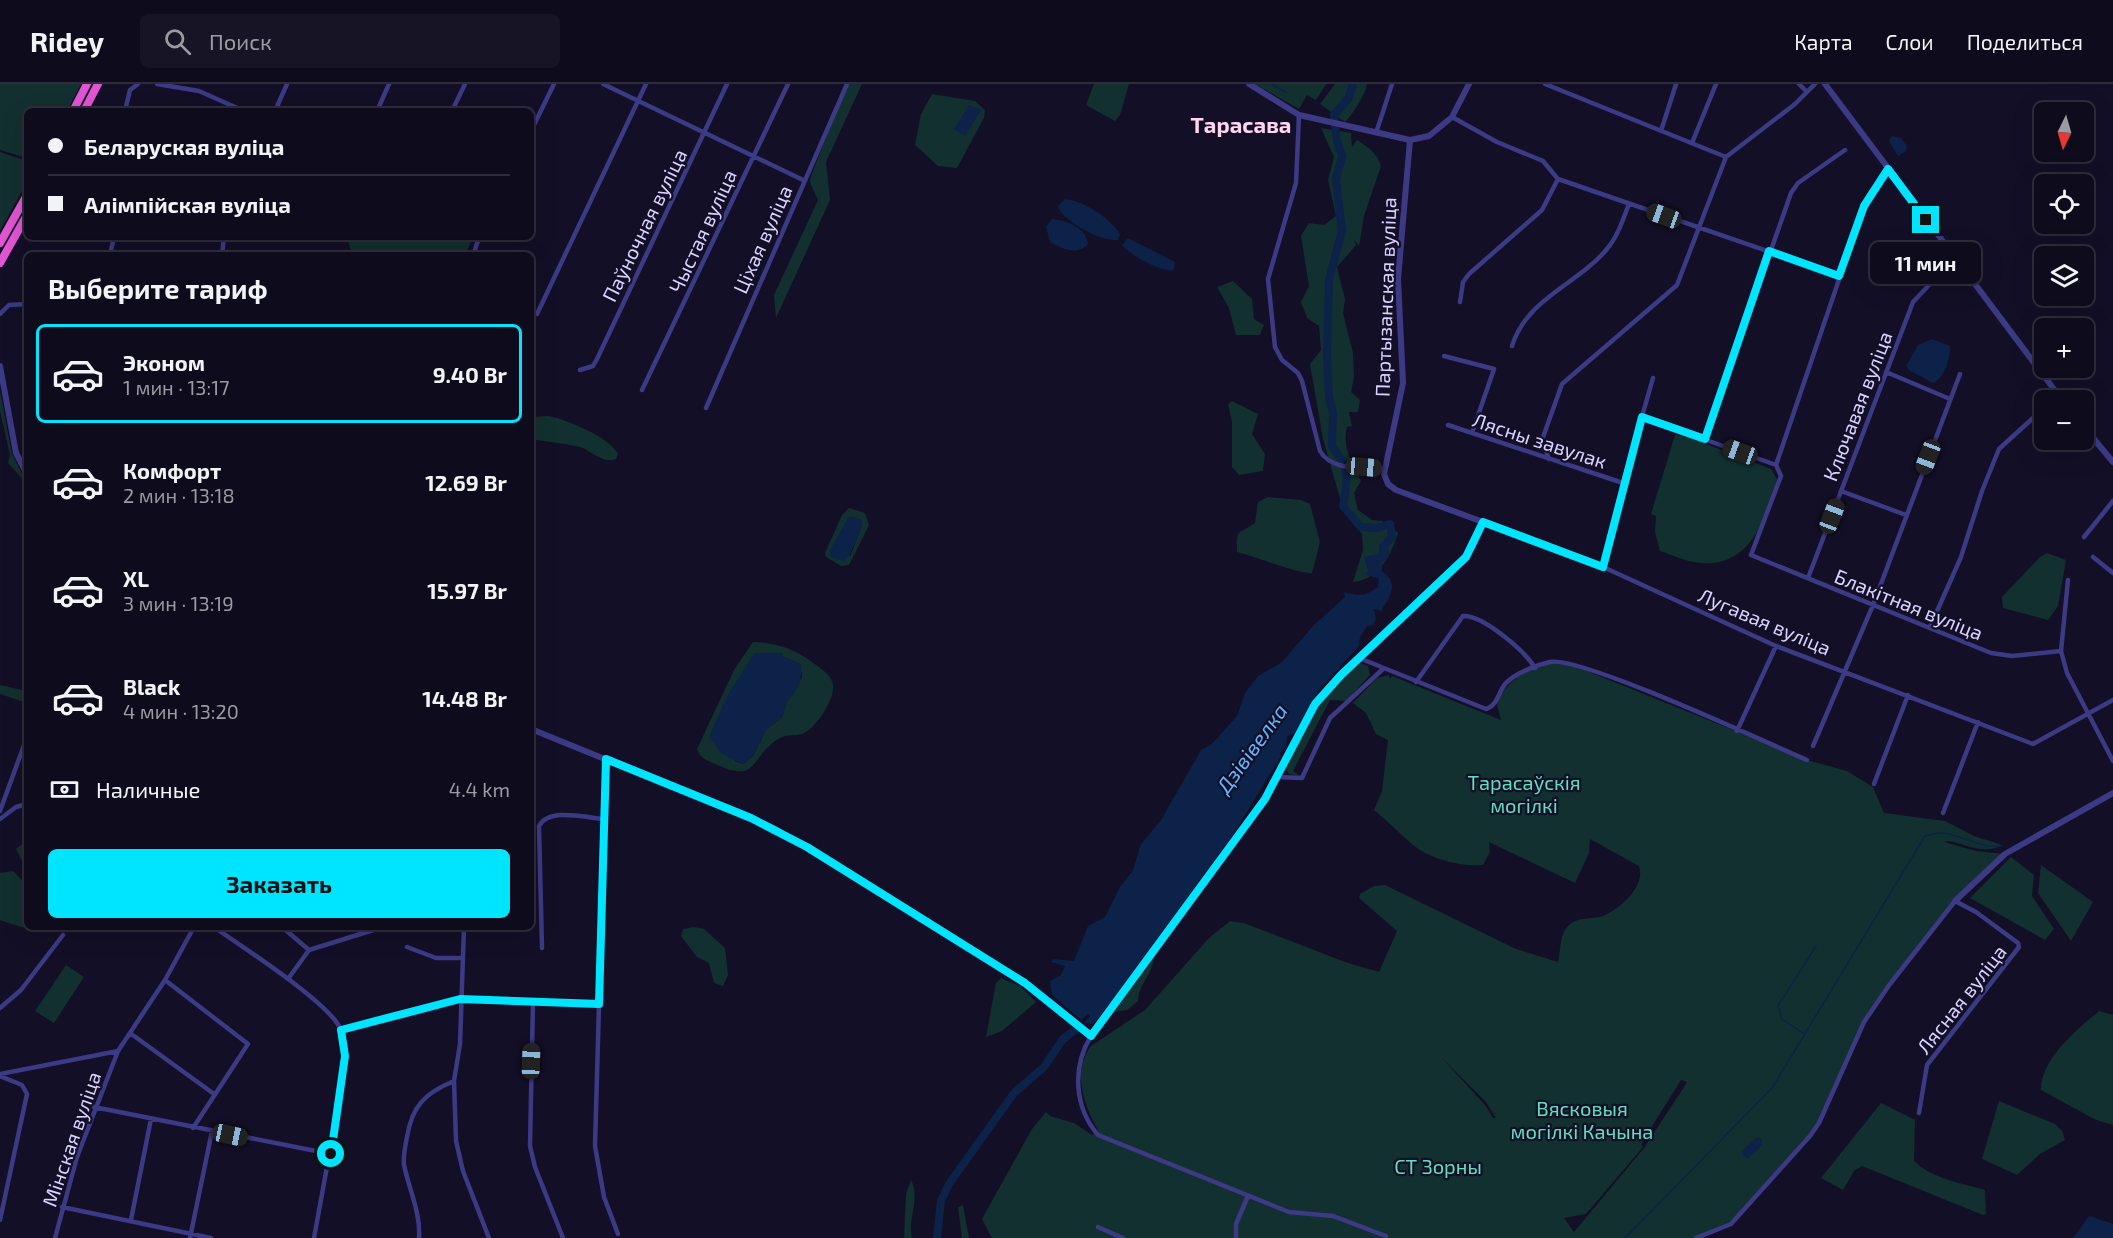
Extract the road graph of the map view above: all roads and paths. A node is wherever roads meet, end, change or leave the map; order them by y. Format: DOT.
graph roads {
  1 [pos="87,84"];
  2 [pos="98,84"];
  3 [pos="138,84"];
  4 [pos="157,84"];
  5 [pos="287,84"];
  6 [pos="389,84"];
  7 [pos="465,84"];
  8 [pos="554,84"];
  9 [pos="603,84"];
  10 [pos="646,84"];
  11 [pos="727,84"];
  12 [pos="788,84"];
  13 [pos="847,84"];
  14 [pos="1249,84"];
  15 [pos="1392,84"];
  16 [pos="1469,84"];
  17 [pos="1676,84"];
  18 [pos="1716,84"];
  19 [pos="1799,84"];
  20 [pos="1815,84"];
  21 [pos="1825,84"];
  22 [pos="1549,85"];
  23 [pos="188,86"];
  24 [pos="1807,92"];
  25 [pos="638,102"];
  26 [pos="75,108"];
  27 [pos="86,108"];
  28 [pos="126,108"];
  29 [pos="237,108"];
  30 [pos="276,108"];
  31 [pos="378,108"];
  32 [pos="453,108"];
  33 [pos="1299,115"];
  34 [pos="1452,117"];
  35 [pos="534,125"];
  36 [pos="1661,131"];
  37 [pos="704,133"];
  38 [pos="1376,134"];
  39 [pos="1410,140"];
  40 [pos="1692,142"];
  41 [pos="1845,150"];
  42 [pos="754,157"];
  43 [pos="1726,157"];
  44 [pos="1888,169"];
  45 [pos="1558,179"];
  46 [pos="803,180"];
  47 [pos="24,200"];
  48 [pos="1629,204"];
  49 [pos="24,220"];
  50 [pos="1699,228"];
  51 [pos="0,243"];
  52 [pos="1769,251"];
  53 [pos="0,263"];
  54 [pos="1964,270"];
  55 [pos="1839,276"];
  56 [pos="1460,302"];
  57 [pos="24,304"];
  58 [pos="0,314"];
  59 [pos="537,314"];
  60 [pos="1512,346"];
  61 [pos="1444,356"];
  62 [pos="0,366"];
  63 [pos="580,370"];
  64 [pos="1886,372"];
  65 [pos="1960,374"];
  66 [pos="1653,378"];
  67 [pos="642,390"];
  68 [pos="2051,390"];
  69 [pos="1950,399"];
  70 [pos="706,408"];
  71 [pos="1642,417"];
  72 [pos="2034,417"];
  73 [pos="1448,425"];
  74 [pos="1472,433"];
  75 [pos="2094,438"];
  76 [pos="1705,439"];
  77 [pos="1549,459"];
  78 [pos="2113,462"];
  79 [pos="1776,465"];
  80 [pos="24,468"];
  81 [pos="1385,469"];
  82 [pos="1623,483"];
  83 [pos="1841,491"];
  84 [pos="2113,501"];
  85 [pos="1906,516"];
  86 [pos="1483,522"];
  87 [pos="2084,537"];
  88 [pos="2093,557"];
  89 [pos="1603,567"];
  90 [pos="2113,573"];
  91 [pos="1808,578"];
  92 [pos="2068,579"];
  93 [pos="1873,605"];
  94 [pos="1930,627"];
  95 [pos="1776,646"];
  96 [pos="2061,651"];
  97 [pos="1359,658"];
  98 [pos="1535,668"];
  99 [pos="1383,669"];
  100 [pos="1845,672"];
  101 [pos="1416,682"];
  102 [pos="1908,695"];
  103 [pos="2113,700"];
  104 [pos="2088,715"];
  105 [pos="1978,722"];
  106 [pos="534,730"];
  107 [pos="1737,730"];
  108 [pos="24,745"];
  109 [pos="1813,746"];
  110 [pos="606,759"];
  111 [pos="1807,760"];
  112 [pos="2113,761"];
  113 [pos="1278,777"];
  114 [pos="1874,784"];
  115 [pos="2113,793"];
  116 [pos="24,805"];
  117 [pos="0,811"];
  118 [pos="1943,813"];
  119 [pos="0,819"];
  120 [pos="604,819"];
  121 [pos="1955,901"];
  122 [pos="192,930"];
  123 [pos="218,930"];
  124 [pos="286,930"];
  125 [pos="373,930"];
  126 [pos="464,930"];
  127 [pos="63,935"];
  128 [pos="406,947"];
  129 [pos="542,948"];
  130 [pos="309,950"];
  131 [pos="462,958"];
  132 [pos="288,979"];
  133 [pos="165,980"];
  134 [pos="460,999"];
  135 [pos="533,1002"];
  136 [pos="599,1004"];
  137 [pos="0,1008"];
  138 [pos="341,1030"];
  139 [pos="130,1033"];
  140 [pos="1091,1036"];
  141 [pos="118,1051"];
  142 [pos="0,1075"];
  143 [pos="454,1081"];
  144 [pos="214,1094"];
  145 [pos="94,1107"];
  146 [pos="1919,1113"];
  147 [pos="151,1119"];
  148 [pos="193,1128"];
  149 [pos="212,1131"];
  150 [pos="331,1154"];
  151 [pos="1248,1196"];
  152 [pos="62,1207"];
  153 [pos="131,1220"];
  154 [pos="0,1221"];
  155 [pos="1098,1227"];
  156 [pos="618,1234"];
  157 [pos="190,1236"];
  158 [pos="1386,1236"];
  159 [pos="55,1238"];
  160 [pos="211,1238"];
  161 [pos="314,1238"];
  162 [pos="419,1238"];
  163 [pos="489,1238"];
  164 [pos="563,1238"];
  165 [pos="1123,1238"];
  166 [pos="1236,1238"];
  167 [pos="1696,1238"];
  1 -- 26 [label="highway"];
  2 -- 27 [label="highway"];
  3 -- 28 [label="street"];
  4 -- 23 [label="street"];
  5 -- 30 [label="street"];
  6 -- 31 [label="street"];
  7 -- 32 [label="street"];
  8 -- 35 [label="street"];
  9 -- 25 [label="street"];
  10 -- 25 [label="street"];
  11 -- 37 [label="street, Паўночная вуліца"];
  12 -- 42 [label="street, Чыстая вуліца"];
  13 -- 46 [label="street, Ціхая вуліца"];
  14 -- 33 [label="street"];
  15 -- 38 [label="street"];
  16 -- 34 [label="street"];
  17 -- 36 [label="street"];
  18 -- 40 [label="street"];
  19 -- 24 [label="street"];
  20 -- 24 [label="street"];
  21 -- 44 [label="street"];
  22 -- 36 [label="street"];
  23 -- 29 [label="street"];
  24 -- 43 [label="street"];
  25 -- 37 [label="street"];
  25 -- 59 [label="street"];
  33 -- 38 [label="street"];
  33 -- 81 [label="street"];
  34 -- 39 [label="street"];
  34 -- 45 [label="street"];
  36 -- 40 [label="street"];
  37 -- 42 [label="street"];
  37 -- 63 [label="street, Паўночная вуліца"];
  38 -- 39 [label="street"];
  39 -- 81 [label="street, Партызанская вуліца"];
  40 -- 43 [label="street"];
  41 -- 52 [label="street"];
  42 -- 46 [label="street"];
  42 -- 67 [label="street, Чыстая вуліца"];
  43 -- 50 [label="street"];
  44 -- 54 [label="street"];
  44 -- 55 [label="street"];
  45 -- 48 [label="street"];
  45 -- 56 [label="street"];
  46 -- 70 [label="street, Ціхая вуліца"];
  47 -- 51 [label="highway"];
  48 -- 50 [label="street"];
  48 -- 60 [label="street"];
  49 -- 53 [label="highway"];
  50 -- 52 [label="street"];
  50 -- 77 [label="street"];
  52 -- 55 [label="street"];
  52 -- 76 [label="street"];
  54 -- 64 [label="street, Ключавая вуліца"];
  54 -- 68 [label="street"];
  55 -- 79 [label="street"];
  57 -- 58 [label="street"];
  61 -- 74 [label="street"];
  62 -- 80 [label="street"];
  64 -- 69 [label="street"];
  64 -- 83 [label="street, Ключавая вуліца"];
  65 -- 69 [label="street"];
  66 -- 71 [label="street"];
  69 -- 85 [label="street"];
  71 -- 76 [label="street"];
  71 -- 82 [label="street"];
  72 -- 94 [label="street"];
  73 -- 74 [label="street, Лясны завулак"];
  74 -- 77 [label="street, Лясны завулак"];
  75 -- 78 [label="street"];
  76 -- 79 [label="street"];
  77 -- 82 [label="street, Лясны завулак"];
  79 -- 91 [label="street, Блакітная вуліца"];
  81 -- 86 [label="street, Лугавая вуліца"];
  82 -- 89 [label="street"];
  83 -- 85 [label="street"];
  83 -- 91 [label="street, Ключавая вуліца"];
  84 -- 87 [label="street"];
  85 -- 93 [label="street"];
  86 -- 89 [label="street, Лугавая вуліца"];
  86 -- 97 [label="street"];
  88 -- 90 [label="street"];
  89 -- 95 [label="street, Лугавая вуліца"];
  91 -- 93 [label="street, Блакітная вуліца"];
  92 -- 96 [label="street"];
  93 -- 94 [label="street, Блакітная вуліца"];
  93 -- 100 [label="street"];
  94 -- 96 [label="street, Блакітная вуліца"];
  95 -- 100 [label="street, Лугавая вуліца"];
  95 -- 107 [label="street"];
  96 -- 104 [label="street"];
  97 -- 99 [label="street"];
  97 -- 113 [label="street"];
  98 -- 101 [label="street"];
  98 -- 101 [label="street"];
  98 -- 107 [label="street"];
  99 -- 101 [label="street"];
  99 -- 113 [label="street"];
  100 -- 102 [label="street, Лугавая вуліца"];
  100 -- 109 [label="street"];
  102 -- 105 [label="street, Лугавая вуліца"];
  102 -- 114 [label="street"];
  103 -- 104 [label="street"];
  104 -- 105 [label="street, Лугавая вуліца"];
  104 -- 112 [label="street"];
  105 -- 118 [label="street"];
  106 -- 110 [label="street"];
  107 -- 111 [label="street"];
  108 -- 117 [label="street"];
  110 -- 120 [label="street"];
  110 -- 140 [label="street"];
  113 -- 140 [label="street"];
  115 -- 121 [label="street"];
  116 -- 119 [label="street"];
  120 -- 129 [label="street"];
  120 -- 136 [label="street"];
  121 -- 146 [label="street, Лясная вуліца"];
  121 -- 167 [label="street"];
  122 -- 133 [label="street, Мінская вуліца"];
  123 -- 132 [label="street"];
  124 -- 130 [label="street"];
  125 -- 130 [label="street"];
  126 -- 131 [label="street"];
  127 -- 137 [label="street"];
  128 -- 131 [label="street"];
  130 -- 132 [label="street"];
  131 -- 134 [label="street"];
  132 -- 138 [label="street"];
  133 -- 139 [label="street, Мінская вуліца"];
  133 -- 144 [label="street"];
  134 -- 135 [label="street"];
  134 -- 138 [label="street"];
  134 -- 143 [label="street"];
  135 -- 136 [label="street"];
  135 -- 164 [label="street"];
  136 -- 156 [label="street"];
  138 -- 150 [label="street"];
  139 -- 141 [label="street, Мінская вуліца"];
  139 -- 144 [label="street"];
  140 -- 151 [label="street"];
  141 -- 142 [label="street"];
  141 -- 145 [label="street, Мінская вуліца"];
  142 -- 154 [label="street"];
  143 -- 162 [label="street"];
  143 -- 163 [label="street"];
  144 -- 148 [label="street"];
  145 -- 147 [label="street"];
  145 -- 152 [label="street, Мінская вуліца"];
  147 -- 148 [label="street"];
  147 -- 153 [label="street"];
  148 -- 149 [label="street"];
  149 -- 150 [label="street"];
  149 -- 157 [label="street"];
  150 -- 161 [label="street"];
  151 -- 158 [label="street"];
  151 -- 166 [label="street"];
  152 -- 153 [label="street"];
  152 -- 159 [label="street, Мінская вуліца"];
  153 -- 157 [label="street"];
  155 -- 165 [label="street"];
  157 -- 160 [label="street"];
}
